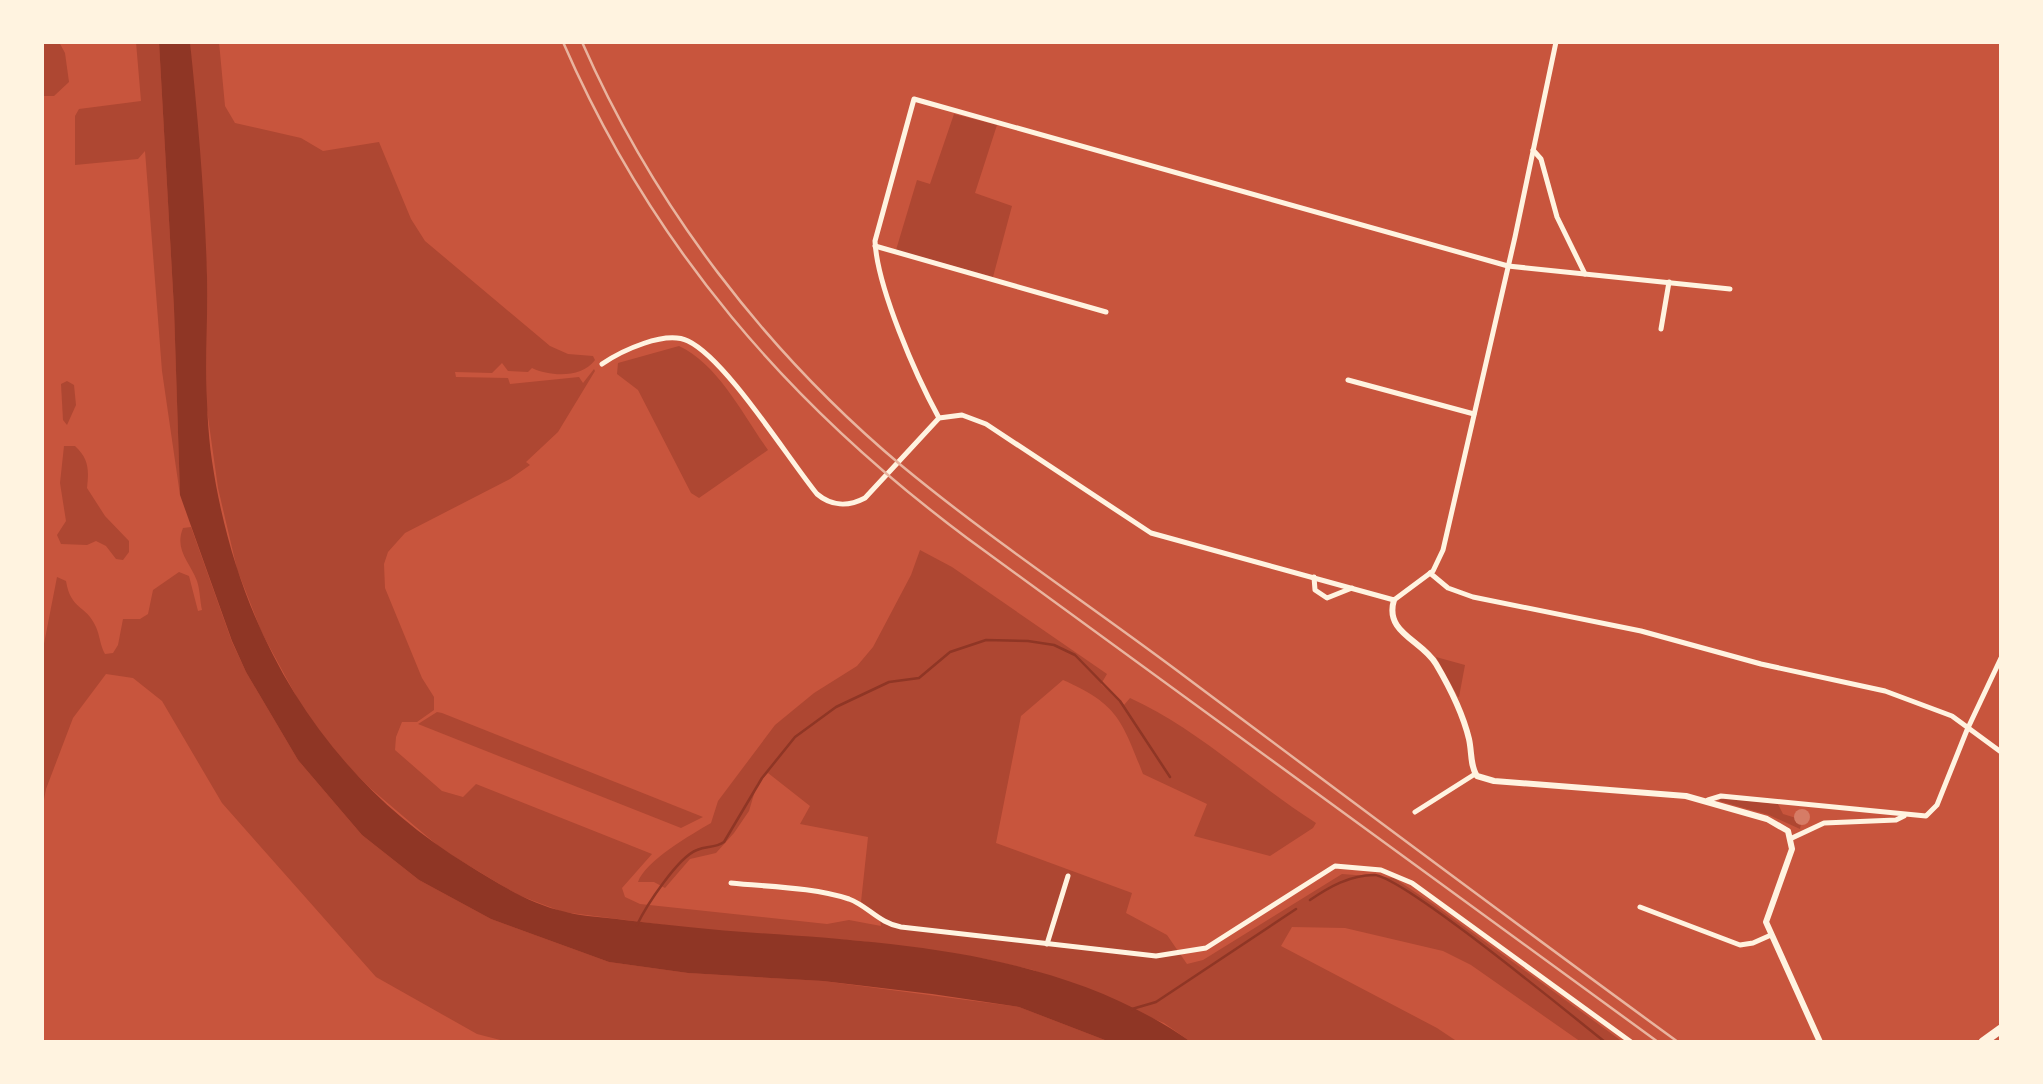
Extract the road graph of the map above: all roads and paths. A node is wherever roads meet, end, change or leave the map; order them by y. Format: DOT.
graph roads {
  1 [pos="1556,42"];
  2 [pos="1533,150"];
  3 [pos="875,246"];
  4 [pos="1508,266"];
  5 [pos="1586,274"];
  6 [pos="1669,282"];
  7 [pos="1730,289"];
  8 [pos="1106,312"];
  9 [pos="1661,329"];
  10 [pos="602,365"];
  11 [pos="1348,380"];
  12 [pos="1474,414"];
  13 [pos="939,418"];
  14 [pos="1430,573"];
  15 [pos="1314,577"];
  16 [pos="1352,587"];
  17 [pos="1394,600"];
  18 [pos="2001,658"];
  19 [pos="1966,730"];
  20 [pos="2001,752"];
  21 [pos="1475,774"];
  22 [pos="1708,800"];
  23 [pos="1415,811"];
  24 [pos="1904,816"];
  25 [pos="1792,838"];
  26 [pos="1068,876"];
  27 [pos="731,883"];
  28 [pos="1640,907"];
  29 [pos="1770,935"];
  30 [pos="1047,944"];
  31 [pos="2001,1029"];
  32 [pos="1631,1042"];
  33 [pos="1820,1042"];
  34 [pos="1983,1042"];
  1 -- 2 [label="street"];
  2 -- 4 [label="street"];
  2 -- 5 [label="street"];
  3 -- 4 [label="street"];
  3 -- 8 [label="street"];
  3 -- 13 [label="street"];
  4 -- 5 [label="street"];
  4 -- 12 [label="street"];
  5 -- 6 [label="street"];
  6 -- 7 [label="street"];
  6 -- 9 [label="street"];
  10 -- 13 [label="street"];
  11 -- 12 [label="street"];
  12 -- 14 [label="street"];
  13 -- 15 [label="street"];
  14 -- 17 [label="street"];
  14 -- 19 [label="street"];
  15 -- 16 [label="street"];
  15 -- 16 [label="street"];
  16 -- 17 [label="street"];
  17 -- 21 [label="street"];
  18 -- 19 [label="street"];
  19 -- 20 [label="street"];
  19 -- 24 [label="street"];
  21 -- 22 [label="street"];
  21 -- 23 [label="street"];
  22 -- 24 [label="street"];
  22 -- 25 [label="street"];
  24 -- 25 [label="street"];
  25 -- 29 [label="street"];
  26 -- 30 [label="street"];
  27 -- 30 [label="street"];
  28 -- 29 [label="street"];
  29 -- 33 [label="street"];
  30 -- 32 [label="street"];
  31 -- 34 [label="highway"];
}
